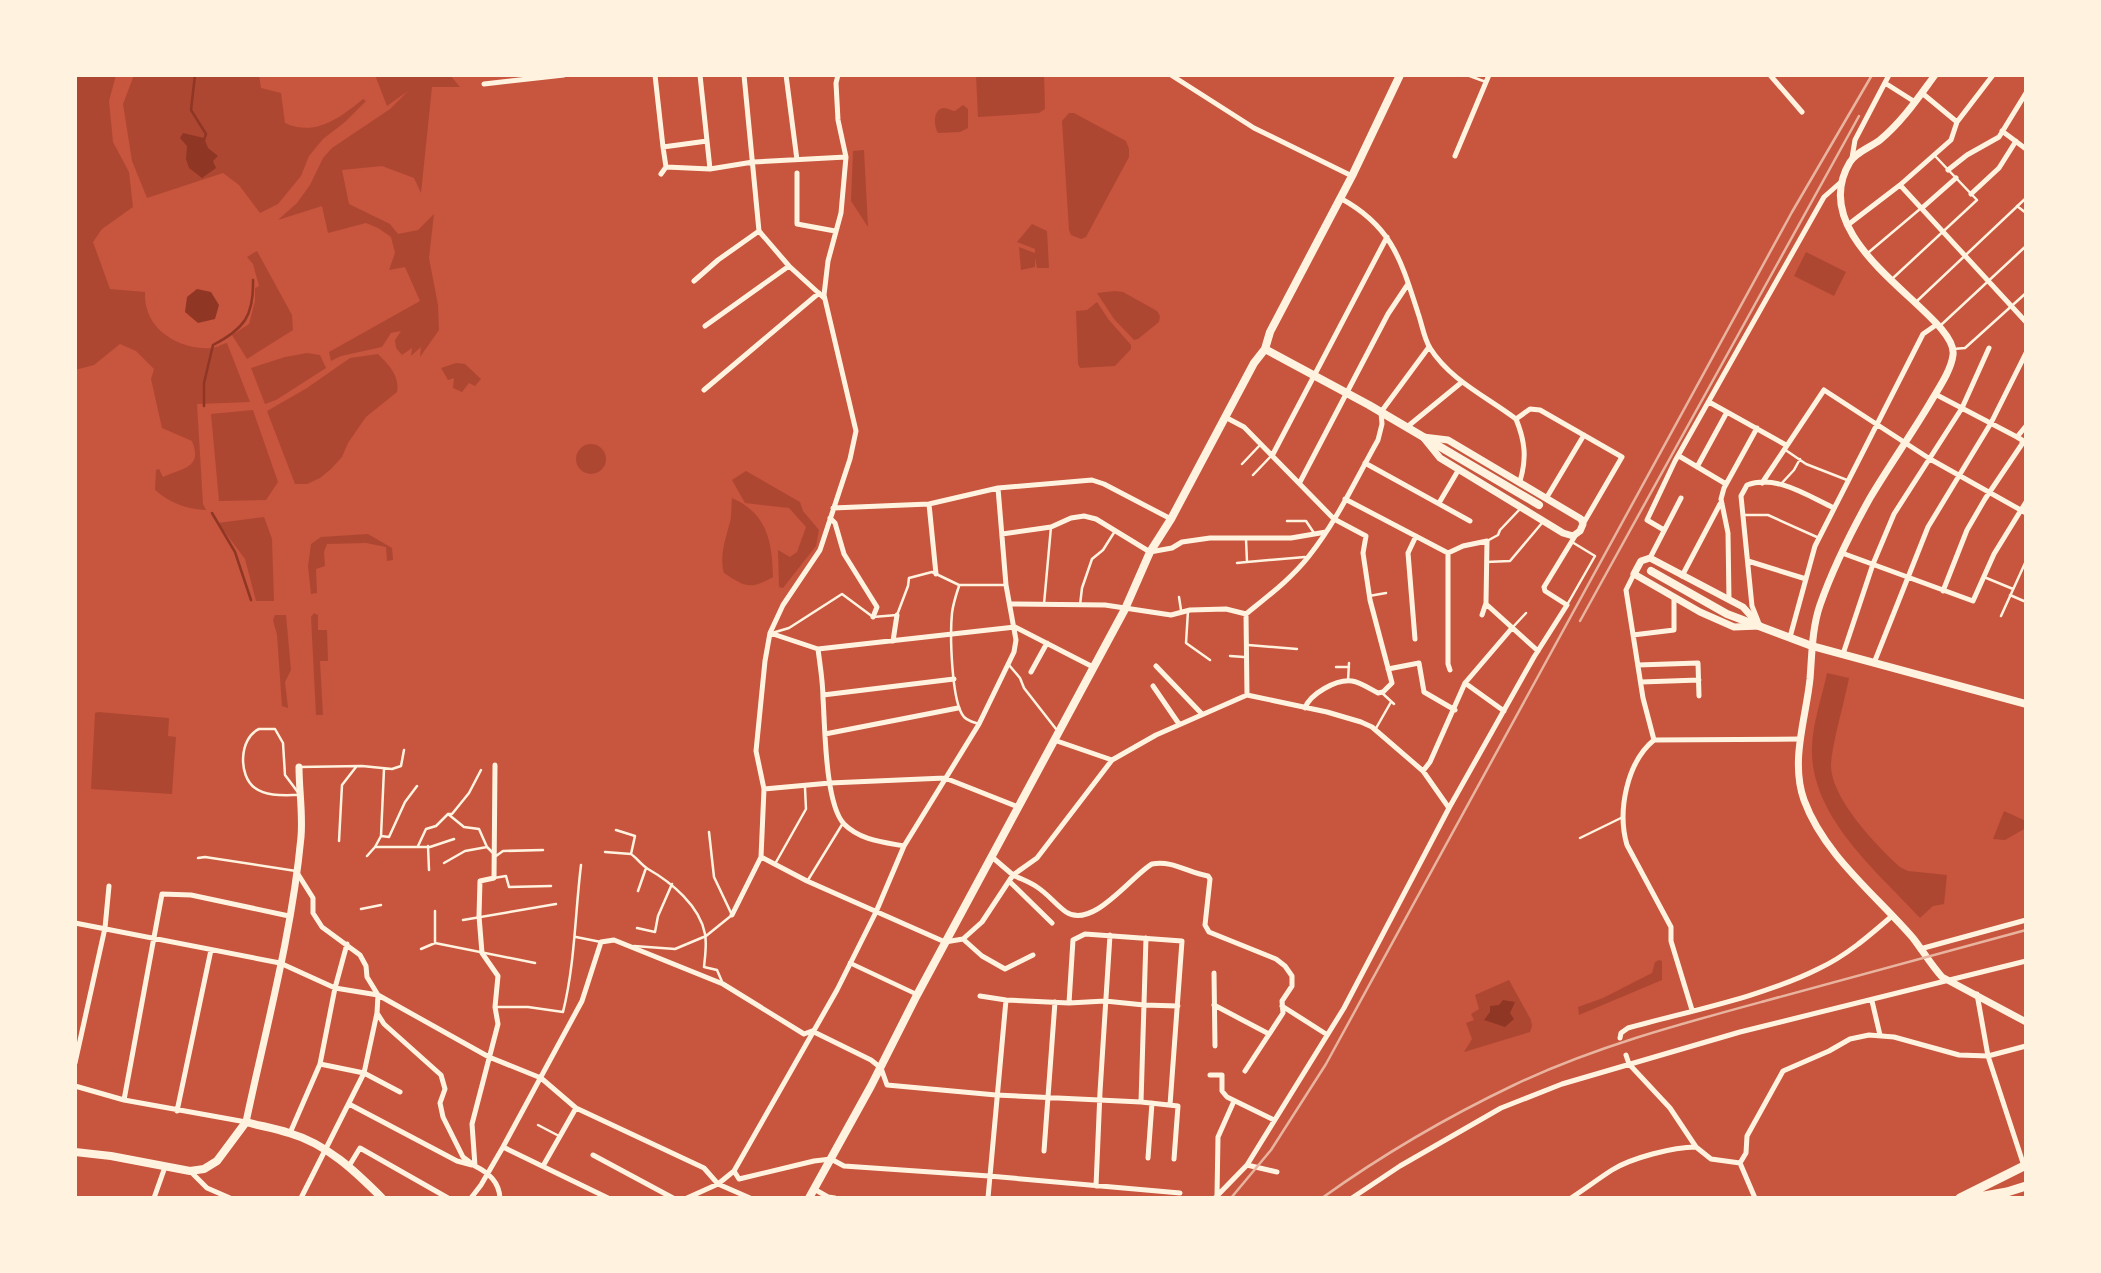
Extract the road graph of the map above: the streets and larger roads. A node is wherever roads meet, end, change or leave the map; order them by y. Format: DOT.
graph roads {
  1 [pos="494,75"];
  2 [pos="564,75"];
  3 [pos="655,75"];
  4 [pos="700,75"];
  5 [pos="744,75"];
  6 [pos="786,75"];
  7 [pos="838,75"];
  8 [pos="1171,75"];
  9 [pos="1400,75"];
  10 [pos="1489,75"];
  11 [pos="1770,75"];
  12 [pos="1889,75"];
  13 [pos="1936,75"];
  14 [pos="1993,75"];
  15 [pos="542,77"];
  16 [pos="495,83"];
  17 [pos="1885,83"];
  18 [pos="484,84"];
  19 [pos="1922,93"];
  20 [pos="2026,93"];
  21 [pos="1915,102"];
  22 [pos="1802,112"];
  23 [pos="1957,122"];
  24 [pos="2002,131"];
  25 [pos="707,141"];
  26 [pos="2016,141"];
  27 [pos="663,147"];
  28 [pos="2026,149"];
  29 [pos="1455,156"];
  30 [pos="846,157"];
  31 [pos="1852,159"];
  32 [pos="797,160"];
  33 [pos="753,162"];
  34 [pos="666,167"];
  35 [pos="710,169"];
  36 [pos="1948,170"];
  37 [pos="797,173"];
  38 [pos="661,174"];
  39 [pos="1352,176"];
  40 [pos="1956,178"];
  41 [pos="1841,182"];
  42 [pos="1900,185"];
  43 [pos="1971,194"];
  44 [pos="1340,198"];
  45 [pos="1922,208"];
  46 [pos="1849,225"];
  47 [pos="759,231"];
  48 [pos="835,231"];
  49 [pos="1388,237"];
  50 [pos="789,266"];
  51 [pos="694,281"];
  52 [pos="1408,284"];
  53 [pos="822,295"];
  54 [pos="2026,322"];
  55 [pos="705,326"];
  56 [pos="1938,326"];
  57 [pos="1429,347"];
  58 [pos="1989,348"];
  59 [pos="1265,349"];
  60 [pos="2026,353"];
  61 [pos="1315,374"];
  62 [pos="1462,382"];
  63 [pos="704,390"];
  64 [pos="1347,393"];
  65 [pos="1935,394"];
  66 [pos="1709,402"];
  67 [pos="1962,408"];
  68 [pos="1381,412"];
  69 [pos="1727,412"];
  70 [pos="1225,417"];
  71 [pos="1516,419"];
  72 [pos="1877,423"];
  73 [pos="1991,423"];
  74 [pos="2026,426"];
  75 [pos="1407,427"];
  76 [pos="1757,428"];
  77 [pos="1584,435"];
  78 [pos="1423,437"];
  79 [pos="2017,437"];
  80 [pos="1905,443"];
  81 [pos="1785,447"];
  82 [pos="1273,454"];
  83 [pos="1679,456"];
  84 [pos="1930,459"];
  85 [pos="1365,463"];
  86 [pos="1696,467"];
  87 [pos="1459,469"];
  88 [pos="1958,476"];
  89 [pos="1520,481"];
  90 [pos="1300,482"];
  91 [pos="1762,483"];
  92 [pos="1726,484"];
  93 [pos="998,488"];
  94 [pos="1989,494"];
  95 [pos="1547,497"];
  96 [pos="1681,498"];
  97 [pos="1345,499"];
  98 [pos="2026,502"];
  99 [pos="1439,503"];
  100 [pos="1721,503"];
  101 [pos="929,504"];
  102 [pos="1539,505"];
  103 [pos="833,508"];
  104 [pos="1834,508"];
  105 [pos="2023,512"];
  106 [pos="830,518"];
  107 [pos="1171,519"];
  108 [pos="1335,519"];
  109 [pos="1470,521"];
  110 [pos="1583,524"];
  111 [pos="1664,530"];
  112 [pos="1327,532"];
  113 [pos="1002,534"];
  114 [pos="1416,536"];
  115 [pos="1573,538"];
  116 [pos="1150,552"];
  117 [pos="1448,553"];
  118 [pos="1842,553"];
  119 [pos="1650,558"];
  120 [pos="1748,561"];
  121 [pos="1873,564"];
  122 [pos="1651,571"];
  123 [pos="936,574"];
  124 [pos="1634,574"];
  125 [pos="1682,576"];
  126 [pos="1908,578"];
  127 [pos="1806,579"];
  128 [pos="1942,591"];
  129 [pos="1674,597"];
  130 [pos="1729,600"];
  131 [pos="1010,604"];
  132 [pos="1486,604"];
  133 [pos="1125,609"];
  134 [pos="1246,614"];
  135 [pos="897,615"];
  136 [pos="1482,615"];
  137 [pos="873,617"];
  138 [pos="1760,626"];
  139 [pos="1014,627"];
  140 [pos="1512,628"];
  141 [pos="770,633"];
  142 [pos="1633,635"];
  143 [pos="1790,637"];
  144 [pos="1415,639"];
  145 [pos="893,641"];
  146 [pos="1046,643"];
  147 [pos="1812,646"];
  148 [pos="818,649"];
  149 [pos="1538,651"];
  150 [pos="1843,654"];
  151 [pos="1874,663"];
  152 [pos="1638,665"];
  153 [pos="1156,666"];
  154 [pos="1093,667"];
  155 [pos="1388,668"];
  156 [pos="1450,670"];
  157 [pos="1031,672"];
  158 [pos="954,679"];
  159 [pos="1699,680"];
  160 [pos="1641,681"];
  161 [pos="1465,683"];
  162 [pos="1153,685"];
  163 [pos="823,695"];
  164 [pos="1247,695"];
  165 [pos="1699,696"];
  166 [pos="2026,704"];
  167 [pos="958,708"];
  168 [pos="1305,709"];
  169 [pos="1455,710"];
  170 [pos="1504,710"];
  171 [pos="1201,713"];
  172 [pos="1179,724"];
  173 [pos="825,734"];
  174 [pos="1801,739"];
  175 [pos="1054,740"];
  176 [pos="1654,740"];
  177 [pos="1112,760"];
  178 [pos="495,765"];
  179 [pos="299,767"];
  180 [pos="1423,771"];
  181 [pos="945,778"];
  182 [pos="830,783"];
  183 [pos="764,789"];
  184 [pos="1018,807"];
  185 [pos="1449,808"];
  186 [pos="904,846"];
  187 [pos="761,857"];
  188 [pos="992,858"];
  189 [pos="296,871"];
  190 [pos="1013,875"];
  191 [pos="1010,882"];
  192 [pos="109,886"];
  193 [pos="876,912"];
  194 [pos="732,915"];
  195 [pos="289,916"];
  196 [pos="1892,916"];
  197 [pos="2026,920"];
  198 [pos="75,923"];
  199 [pos="1052,923"];
  200 [pos="105,928"];
  201 [pos="1110,935"];
  202 [pos="154,937"];
  203 [pos="1146,938"];
  204 [pos="963,939"];
  205 [pos="945,942"];
  206 [pos="347,944"];
  207 [pos="1920,949"];
  208 [pos="211,950"];
  209 [pos="1033,955"];
  210 [pos="2026,961"];
  211 [pos="280,962"];
  212 [pos="850,963"];
  213 [pos="1213,973"];
  214 [pos="1951,981"];
  215 [pos="335,988"];
  216 [pos="1977,994"];
  217 [pos="378,995"];
  218 [pos="916,995"];
  219 [pos="980,996"];
  220 [pos="1006,1000"];
  221 [pos="1105,1001"];
  222 [pos="1872,1001"];
  223 [pos="1055,1002"];
  224 [pos="1069,1003"];
  225 [pos="1214,1004"];
  226 [pos="1144,1005"];
  227 [pos="1178,1006"];
  228 [pos="1282,1006"];
  229 [pos="1692,1010"];
  230 [pos="377,1013"];
  231 [pos="2026,1022"];
  232 [pos="812,1031"];
  233 [pos="1269,1034"];
  234 [pos="1326,1034"];
  235 [pos="1880,1035"];
  236 [pos="1620,1038"];
  237 [pos="1215,1046"];
  238 [pos="2026,1046"];
  239 [pos="1626,1055"];
  240 [pos="1988,1056"];
  241 [pos="489,1057"];
  242 [pos="75,1063"];
  243 [pos="320,1064"];
  244 [pos="1629,1064"];
  245 [pos="881,1068"];
  246 [pos="1245,1071"];
  247 [pos="364,1073"];
  248 [pos="1210,1074"];
  249 [pos="541,1078"];
  250 [pos="75,1086"];
  251 [pos="400,1092"];
  252 [pos="996,1096"];
  253 [pos="1047,1098"];
  254 [pos="124,1100"];
  255 [pos="1099,1100"];
  256 [pos="1234,1101"];
  257 [pos="1141,1102"];
  258 [pos="1152,1103"];
  259 [pos="349,1104"];
  260 [pos="1170,1105"];
  261 [pos="576,1108"];
  262 [pos="177,1111"];
  263 [pos="1274,1120"];
  264 [pos="246,1122"];
  265 [pos="290,1133"];
  266 [pos="503,1147"];
  267 [pos="1696,1147"];
  268 [pos="326,1149"];
  269 [pos="1044,1151"];
  270 [pos="75,1152"];
  271 [pos="593,1155"];
  272 [pos="1148,1158"];
  273 [pos="1174,1159"];
  274 [pos="831,1160"];
  275 [pos="1740,1163"];
  276 [pos="1247,1165"];
  277 [pos="349,1166"];
  278 [pos="475,1166"];
  279 [pos="543,1166"];
  280 [pos="2025,1166"];
  281 [pos="165,1167"];
  282 [pos="190,1171"];
  283 [pos="734,1171"];
  284 [pos="487,1172"];
  285 [pos="1277,1172"];
  286 [pos="989,1176"];
  287 [pos="718,1184"];
  288 [pos="1096,1185"];
  289 [pos="2026,1186"];
  290 [pos="814,1189"];
  291 [pos="1180,1193"];
  292 [pos="2008,1195"];
  293 [pos="1216,1197"];
  294 [pos="153,1198"];
  295 [pos="230,1198"];
  296 [pos="301,1198"];
  297 [pos="382,1198"];
  298 [pos="448,1198"];
  299 [pos="471,1198"];
  300 [pos="500,1198"];
  301 [pos="608,1198"];
  302 [pos="673,1198"];
  303 [pos="687,1198"];
  304 [pos="750,1198"];
  305 [pos="809,1198"];
  306 [pos="835,1198"];
  307 [pos="988,1198"];
  308 [pos="1352,1198"];
  309 [pos="1571,1198"];
  310 [pos="1755,1198"];
  311 [pos="1960,1198"];
  312 [pos="1973,1198"];
  1 -- 16 [label="street"];
  2 -- 15 [label="street"];
  3 -- 27 [label="street"];
  4 -- 25 [label="street"];
  5 -- 33 [label="street"];
  6 -- 32 [label="street"];
  7 -- 30 [label="street"];
  8 -- 39 [label="street"];
  9 -- 39 [label="main road"];
  10 -- 29 [label="street"];
  11 -- 22 [label="street"];
  12 -- 17 [label="street"];
  13 -- 19 [label="street"];
  14 -- 23 [label="street"];
  15 -- 16 [label="street"];
  16 -- 18 [label="street"];
  17 -- 21 [label="street"];
  17 -- 31 [label="street"];
  19 -- 21 [label="street"];
  19 -- 23 [label="street"];
  20 -- 24 [label="street"];
  21 -- 31 [label="street"];
  23 -- 42 [label="street"];
  24 -- 26 [label="street"];
  24 -- 36 [label="street"];
  25 -- 27 [label="street"];
  25 -- 35 [label="street"];
  26 -- 28 [label="street"];
  26 -- 43 [label="street"];
  27 -- 34 [label="street"];
  30 -- 32 [label="street"];
  30 -- 48 [label="street"];
  31 -- 41 [label="street"];
  32 -- 33 [label="street"];
  33 -- 35 [label="street"];
  33 -- 47 [label="street"];
  34 -- 35 [label="street"];
  34 -- 38 [label="street"];
  37 -- 48 [label="street"];
  39 -- 44 [label="main road"];
  40 -- 45 [label="street"];
  41 -- 46 [label="street"];
  41 -- 66 [label="street"];
  42 -- 45 [label="street"];
  42 -- 46 [label="street"];
  44 -- 49 [label="street"];
  44 -- 59 [label="main road"];
  45 -- 54 [label="street"];
  46 -- 56 [label="street"];
  47 -- 50 [label="street"];
  47 -- 51 [label="street"];
  48 -- 53 [label="street"];
  49 -- 52 [label="street"];
  49 -- 61 [label="street"];
  50 -- 53 [label="street"];
  50 -- 55 [label="street"];
  52 -- 57 [label="street"];
  52 -- 64 [label="street"];
  53 -- 63 [label="street"];
  53 -- 103 [label="street"];
  56 -- 65 [label="street"];
  56 -- 72 [label="street"];
  57 -- 62 [label="street"];
  57 -- 68 [label="street"];
  58 -- 67 [label="street"];
  59 -- 61 [label="main road"];
  59 -- 70 [label="main road"];
  60 -- 73 [label="street"];
  61 -- 64 [label="main road"];
  61 -- 82 [label="street"];
  62 -- 71 [label="street"];
  62 -- 75 [label="street"];
  64 -- 68 [label="main road"];
  64 -- 90 [label="street"];
  65 -- 67 [label="street"];
  65 -- 80 [label="street"];
  66 -- 69 [label="street"];
  66 -- 83 [label="street"];
  67 -- 73 [label="street"];
  67 -- 84 [label="street"];
  68 -- 75 [label="main road"];
  68 -- 85 [label="street"];
  69 -- 76 [label="street"];
  69 -- 86 [label="street"];
  70 -- 82 [label="street"];
  70 -- 107 [label="main road"];
  71 -- 77 [label="street"];
  71 -- 89 [label="street"];
  72 -- 80 [label="street"];
  72 -- 81 [label="street"];
  72 -- 104 [label="street"];
  73 -- 79 [label="street"];
  73 -- 88 [label="street"];
  74 -- 79 [label="street"];
  75 -- 78 [label="main road"];
  76 -- 81 [label="street"];
  76 -- 92 [label="street"];
  77 -- 95 [label="street"];
  77 -- 110 [label="street"];
  78 -- 87 [label="street"];
  78 -- 89 [label="street"];
  78 -- 102 [label="main road"];
  79 -- 94 [label="street"];
  80 -- 84 [label="street"];
  80 -- 118 [label="street"];
  81 -- 91 [label="street"];
  82 -- 90 [label="street"];
  83 -- 86 [label="street"];
  83 -- 111 [label="street"];
  84 -- 88 [label="street"];
  84 -- 121 [label="street"];
  85 -- 97 [label="street"];
  85 -- 99 [label="street"];
  86 -- 92 [label="street"];
  87 -- 99 [label="street"];
  87 -- 115 [label="street"];
  88 -- 94 [label="street"];
  88 -- 126 [label="street"];
  89 -- 95 [label="street"];
  90 -- 108 [label="street"];
  91 -- 104 [label="street"];
  91 -- 120 [label="street"];
  92 -- 100 [label="street"];
  93 -- 101 [label="street"];
  93 -- 107 [label="street"];
  93 -- 113 [label="street"];
  94 -- 105 [label="street"];
  94 -- 128 [label="street"];
  95 -- 110 [label="street"];
  96 -- 111 [label="street"];
  97 -- 108 [label="street"];
  97 -- 114 [label="street"];
  98 -- 105 [label="street"];
  99 -- 109 [label="street"];
  100 -- 125 [label="street"];
  100 -- 130 [label="street"];
  101 -- 103 [label="street"];
  101 -- 123 [label="street"];
  103 -- 106 [label="street"];
  104 -- 127 [label="street"];
  105 -- 128 [label="street"];
  106 -- 137 [label="street"];
  106 -- 141 [label="street"];
  107 -- 116 [label="main road"];
  108 -- 112 [label="street"];
  108 -- 155 [label="street"];
  110 -- 115 [label="street"];
  111 -- 119 [label="street"];
  112 -- 116 [label="street"];
  112 -- 134 [label="street"];
  113 -- 116 [label="street"];
  113 -- 131 [label="street"];
  114 -- 117 [label="street"];
  114 -- 144 [label="street"];
  115 -- 149 [label="street"];
  116 -- 133 [label="main road"];
  117 -- 132 [label="street"];
  117 -- 156 [label="street"];
  118 -- 121 [label="street"];
  118 -- 147 [label="street"];
  119 -- 124 [label="street"];
  119 -- 125 [label="street"];
  120 -- 127 [label="street"];
  120 -- 138 [label="street"];
  121 -- 126 [label="street"];
  121 -- 150 [label="street"];
  122 -- 138 [label="main road"];
  124 -- 129 [label="street"];
  124 -- 142 [label="street"];
  125 -- 130 [label="street"];
  126 -- 128 [label="street"];
  126 -- 151 [label="street"];
  127 -- 143 [label="street"];
  129 -- 138 [label="street"];
  129 -- 142 [label="street"];
  130 -- 138 [label="street"];
  131 -- 133 [label="street"];
  131 -- 139 [label="street"];
  132 -- 136 [label="street"];
  132 -- 140 [label="street"];
  133 -- 134 [label="street"];
  133 -- 154 [label="main road"];
  134 -- 164 [label="street"];
  135 -- 145 [label="street"];
  138 -- 143 [label="main road"];
  139 -- 145 [label="street"];
  139 -- 146 [label="street"];
  139 -- 181 [label="street"];
  140 -- 149 [label="street"];
  140 -- 161 [label="street"];
  141 -- 148 [label="street"];
  141 -- 183 [label="street"];
  142 -- 152 [label="street"];
  143 -- 147 [label="main road"];
  145 -- 148 [label="street"];
  146 -- 154 [label="street"];
  146 -- 157 [label="street"];
  147 -- 150 [label="main road"];
  147 -- 174 [label="street"];
  148 -- 163 [label="street"];
  149 -- 170 [label="street"];
  150 -- 151 [label="main road"];
  151 -- 166 [label="main road"];
  152 -- 159 [label="street"];
  152 -- 160 [label="street"];
  153 -- 171 [label="street"];
  154 -- 175 [label="main road"];
  155 -- 168 [label="street"];
  155 -- 169 [label="street"];
  158 -- 163 [label="street"];
  159 -- 160 [label="street"];
  159 -- 165 [label="street"];
  160 -- 176 [label="street"];
  161 -- 169 [label="street"];
  161 -- 170 [label="street"];
  162 -- 172 [label="street"];
  163 -- 173 [label="street"];
  164 -- 168 [label="street"];
  164 -- 171 [label="street"];
  167 -- 173 [label="street"];
  168 -- 180 [label="street"];
  169 -- 180 [label="street"];
  170 -- 185 [label="street"];
  171 -- 172 [label="street"];
  172 -- 177 [label="street"];
  173 -- 182 [label="street"];
  174 -- 176 [label="street"];
  174 -- 196 [label="street"];
  175 -- 177 [label="street"];
  175 -- 184 [label="main road"];
  176 -- 229 [label="street"];
  177 -- 190 [label="street"];
  178 -- 241 [label="street"];
  179 -- 189 [label="street"];
  180 -- 185 [label="street"];
  181 -- 182 [label="street"];
  181 -- 184 [label="street"];
  181 -- 186 [label="street"];
  182 -- 183 [label="street"];
  182 -- 186 [label="street"];
  183 -- 187 [label="street"];
  184 -- 188 [label="main road"];
  185 -- 234 [label="street"];
  186 -- 193 [label="street"];
  187 -- 193 [label="street"];
  187 -- 194 [label="street"];
  188 -- 190 [label="street"];
  188 -- 205 [label="main road"];
  189 -- 195 [label="street"];
  189 -- 206 [label="street"];
  190 -- 191 [label="street"];
  190 -- 228 [label="street"];
  191 -- 199 [label="street"];
  191 -- 204 [label="street"];
  192 -- 200 [label="street"];
  193 -- 205 [label="street"];
  193 -- 212 [label="street"];
  195 -- 202 [label="street"];
  195 -- 211 [label="street"];
  196 -- 207 [label="street"];
  196 -- 229 [label="street"];
  197 -- 207 [label="street"];
  198 -- 200 [label="street"];
  200 -- 202 [label="street"];
  200 -- 242 [label="street"];
  201 -- 203 [label="street"];
  201 -- 221 [label="street"];
  201 -- 224 [label="street"];
  202 -- 208 [label="street"];
  202 -- 254 [label="street"];
  203 -- 226 [label="street"];
  203 -- 227 [label="street"];
  204 -- 205 [label="street"];
  204 -- 209 [label="street"];
  205 -- 218 [label="main road"];
  206 -- 215 [label="street"];
  206 -- 217 [label="street"];
  207 -- 214 [label="street"];
  208 -- 211 [label="street"];
  208 -- 262 [label="street"];
  210 -- 214 [label="street"];
  211 -- 215 [label="street"];
  211 -- 264 [label="street"];
  212 -- 218 [label="street"];
  212 -- 232 [label="street"];
  213 -- 225 [label="street"];
  214 -- 216 [label="street"];
  214 -- 222 [label="street"];
  215 -- 217 [label="street"];
  215 -- 243 [label="street"];
  216 -- 231 [label="street"];
  216 -- 240 [label="street"];
  217 -- 230 [label="street"];
  217 -- 241 [label="street"];
  218 -- 245 [label="main road"];
  219 -- 220 [label="street"];
  220 -- 223 [label="street"];
  220 -- 252 [label="street"];
  221 -- 224 [label="street"];
  221 -- 226 [label="street"];
  221 -- 255 [label="street"];
  222 -- 235 [label="street"];
  222 -- 244 [label="street"];
  223 -- 224 [label="street"];
  223 -- 253 [label="street"];
  225 -- 233 [label="street"];
  225 -- 237 [label="street"];
  226 -- 227 [label="street"];
  226 -- 257 [label="street"];
  227 -- 260 [label="street"];
  228 -- 233 [label="street"];
  228 -- 234 [label="street"];
  229 -- 236 [label="street"];
  230 -- 247 [label="street"];
  230 -- 278 [label="street"];
  232 -- 245 [label="street"];
  232 -- 249 [label="street"];
  232 -- 283 [label="street"];
  233 -- 246 [label="street"];
  234 -- 263 [label="street"];
  235 -- 240 [label="street"];
  235 -- 275 [label="street"];
  238 -- 240 [label="street"];
  239 -- 244 [label="street"];
  240 -- 280 [label="street"];
  241 -- 249 [label="street"];
  241 -- 278 [label="street"];
  243 -- 247 [label="street"];
  243 -- 265 [label="street"];
  244 -- 267 [label="street"];
  244 -- 308 [label="street"];
  245 -- 252 [label="street"];
  245 -- 274 [label="main road"];
  247 -- 251 [label="street"];
  247 -- 259 [label="street"];
  248 -- 256 [label="street"];
  249 -- 261 [label="street"];
  249 -- 266 [label="street"];
  250 -- 254 [label="street"];
  252 -- 253 [label="street"];
  252 -- 286 [label="street"];
  253 -- 255 [label="street"];
  253 -- 269 [label="street"];
  254 -- 262 [label="street"];
  255 -- 257 [label="street"];
  255 -- 288 [label="street"];
  256 -- 263 [label="street"];
  256 -- 293 [label="street"];
  257 -- 258 [label="street"];
  258 -- 260 [label="street"];
  258 -- 272 [label="street"];
  259 -- 268 [label="street"];
  259 -- 278 [label="street"];
  260 -- 273 [label="street"];
  261 -- 279 [label="street"];
  261 -- 287 [label="street"];
  262 -- 264 [label="street"];
  263 -- 276 [label="street"];
  264 -- 265 [label="main road"];
  264 -- 282 [label="main road"];
  265 -- 268 [label="main road"];
  266 -- 279 [label="street"];
  266 -- 284 [label="street"];
  267 -- 275 [label="street"];
  267 -- 309 [label="street"];
  268 -- 277 [label="main road"];
  268 -- 296 [label="street"];
  270 -- 281 [label="main road"];
  271 -- 302 [label="street"];
  274 -- 283 [label="street"];
  274 -- 286 [label="street"];
  274 -- 290 [label="main road"];
  275 -- 310 [label="street"];
  276 -- 285 [label="street"];
  276 -- 293 [label="street"];
  277 -- 297 [label="main road"];
  277 -- 298 [label="street"];
  278 -- 284 [label="street"];
  279 -- 301 [label="street"];
  280 -- 311 [label="main road"];
  281 -- 282 [label="main road"];
  281 -- 294 [label="street"];
  282 -- 295 [label="street"];
  283 -- 287 [label="street"];
  284 -- 299 [label="street"];
  284 -- 300 [label="street"];
  286 -- 288 [label="street"];
  286 -- 307 [label="street"];
  287 -- 303 [label="street"];
  287 -- 304 [label="street"];
  288 -- 291 [label="street"];
  289 -- 292 [label="main road"];
  290 -- 305 [label="main road"];
  290 -- 306 [label="street"];
  292 -- 312 [label="main road"];
}
